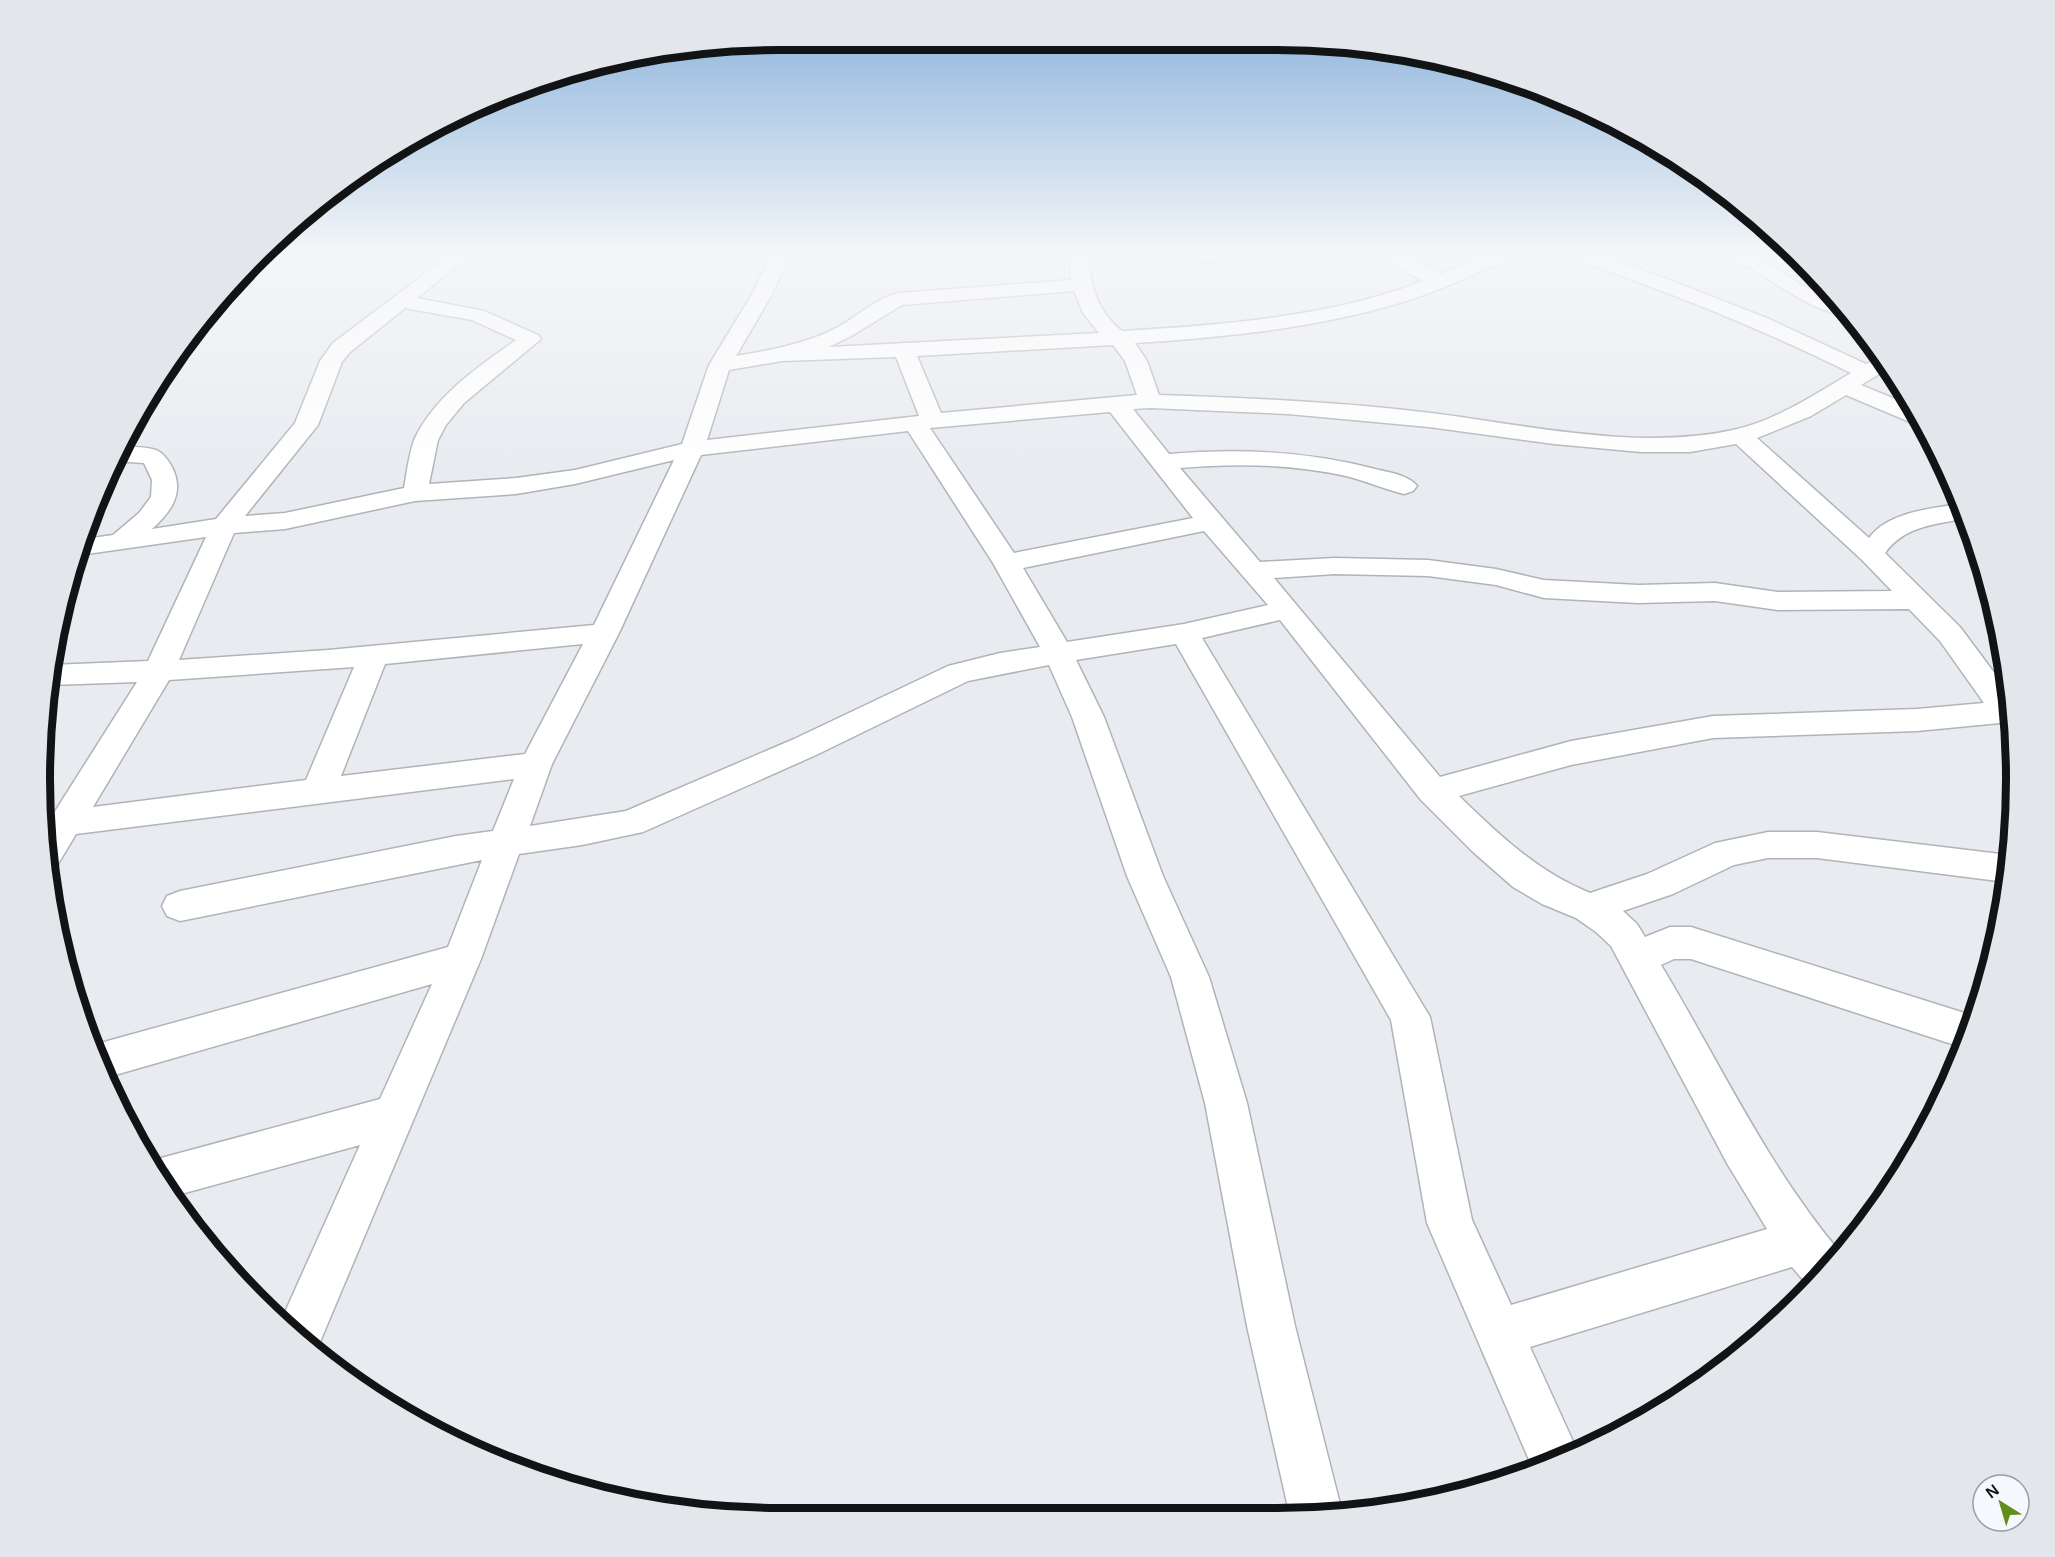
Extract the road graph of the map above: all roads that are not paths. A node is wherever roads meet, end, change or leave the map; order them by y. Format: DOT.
graph roads {
  1 [pos="368,327"];
  2 [pos="503,327"];
  3 [pos="743,327"];
  4 [pos="852,327"];
  5 [pos="1106,327"];
  6 [pos="1247,327"];
  7 [pos="1772,327"];
  8 [pos="1118,337"];
  9 [pos="904,350"];
  10 [pos="786,355"];
  11 [pos="1875,362"];
  12 [pos="720,365"];
  13 [pos="1878,366"];
  14 [pos="1846,387"];
  15 [pos="1150,401"];
  16 [pos="1117,405"];
  17 [pos="1907,412"];
  18 [pos="924,423"];
  19 [pos="1741,436"];
  20 [pos="692,449"];
  21 [pos="126,455"];
  22 [pos="1161,462"];
  23 [pos="1404,486"];
  24 [pos="415,493"];
  25 [pos="1955,512"];
  26 [pos="1210,522"];
  27 [pos="224,526"];
  28 [pos="122,541"];
  29 [pos="1878,544"];
  30 [pos="87,547"];
  31 [pos="1007,563"];
  32 [pos="1253,571"];
  33 [pos="1915,600"];
  34 [pos="1287,610"];
  35 [pos="1037,617"];
  36 [pos="604,633"];
  37 [pos="1184,633"];
  38 [pos="1058,653"];
  39 [pos="373,657"];
  40 [pos="1000,663"];
  41 [pos="158,673"];
  42 [pos="57,675"];
  43 [pos="2001,703"];
  44 [pos="2002,713"];
  45 [pos="536,764"];
  46 [pos="319,790"];
  47 [pos="1433,791"];
  48 [pos="59,817"];
  49 [pos="52,837"];
  50 [pos="506,842"];
  51 [pos="2000,867"];
  52 [pos="180,906"];
  53 [pos="1589,908"];
  54 [pos="462,959"];
  55 [pos="1637,959"];
  56 [pos="1961,1029"];
  57 [pos="106,1059"];
  58 [pos="393,1116"];
  59 [pos="168,1177"];
  60 [pos="1813,1256"];
  61 [pos="301,1330"];
  62 [pos="1498,1333"];
  63 [pos="1551,1453"];
  64 [pos="1315,1506"];
  1 -- 27 [label="street"];
  2 -- 24 [label="street"];
  3 -- 12 [label="street"];
  4 -- 10 [label="street"];
  5 -- 8 [label="street"];
  6 -- 8 [label="street"];
  7 -- 11 [label="street"];
  8 -- 9 [label="street"];
  8 -- 15 [label="street"];
  9 -- 10 [label="street"];
  9 -- 18 [label="street"];
  10 -- 12 [label="street"];
  12 -- 20 [label="street"];
  13 -- 14 [label="street"];
  14 -- 17 [label="street"];
  14 -- 19 [label="street"];
  15 -- 16 [label="street"];
  15 -- 19 [label="street"];
  16 -- 18 [label="street"];
  16 -- 22 [label="street"];
  18 -- 20 [label="street"];
  18 -- 31 [label="street"];
  19 -- 29 [label="street"];
  20 -- 24 [label="street"];
  20 -- 36 [label="street"];
  21 -- 28 [label="street"];
  22 -- 23 [label="street"];
  22 -- 26 [label="street"];
  24 -- 27 [label="street"];
  25 -- 29 [label="street"];
  26 -- 31 [label="street"];
  26 -- 32 [label="street"];
  27 -- 28 [label="street"];
  27 -- 41 [label="street"];
  28 -- 30 [label="street"];
  29 -- 33 [label="street"];
  31 -- 35 [label="street"];
  32 -- 33 [label="street"];
  32 -- 34 [label="street"];
  33 -- 43 [label="street"];
  34 -- 37 [label="street"];
  34 -- 47 [label="street"];
  35 -- 38 [label="street"];
  35 -- 40 [label="street"];
  36 -- 39 [label="street"];
  36 -- 45 [label="street"];
  37 -- 38 [label="street"];
  37 -- 62 [label="street"];
  38 -- 40 [label="street"];
  38 -- 64 [label="street"];
  39 -- 41 [label="street"];
  39 -- 46 [label="street"];
  40 -- 50 [label="street"];
  41 -- 42 [label="street"];
  41 -- 48 [label="street"];
  44 -- 47 [label="street"];
  45 -- 46 [label="street"];
  45 -- 50 [label="street"];
  46 -- 48 [label="street"];
  47 -- 53 [label="street"];
  48 -- 49 [label="street"];
  50 -- 52 [label="street"];
  50 -- 54 [label="street"];
  51 -- 53 [label="street"];
  53 -- 55 [label="street"];
  54 -- 57 [label="street"];
  54 -- 58 [label="street"];
  55 -- 56 [label="street"];
  55 -- 60 [label="street"];
  58 -- 59 [label="street"];
  58 -- 61 [label="street"];
  60 -- 62 [label="street"];
  62 -- 63 [label="street"];
}
